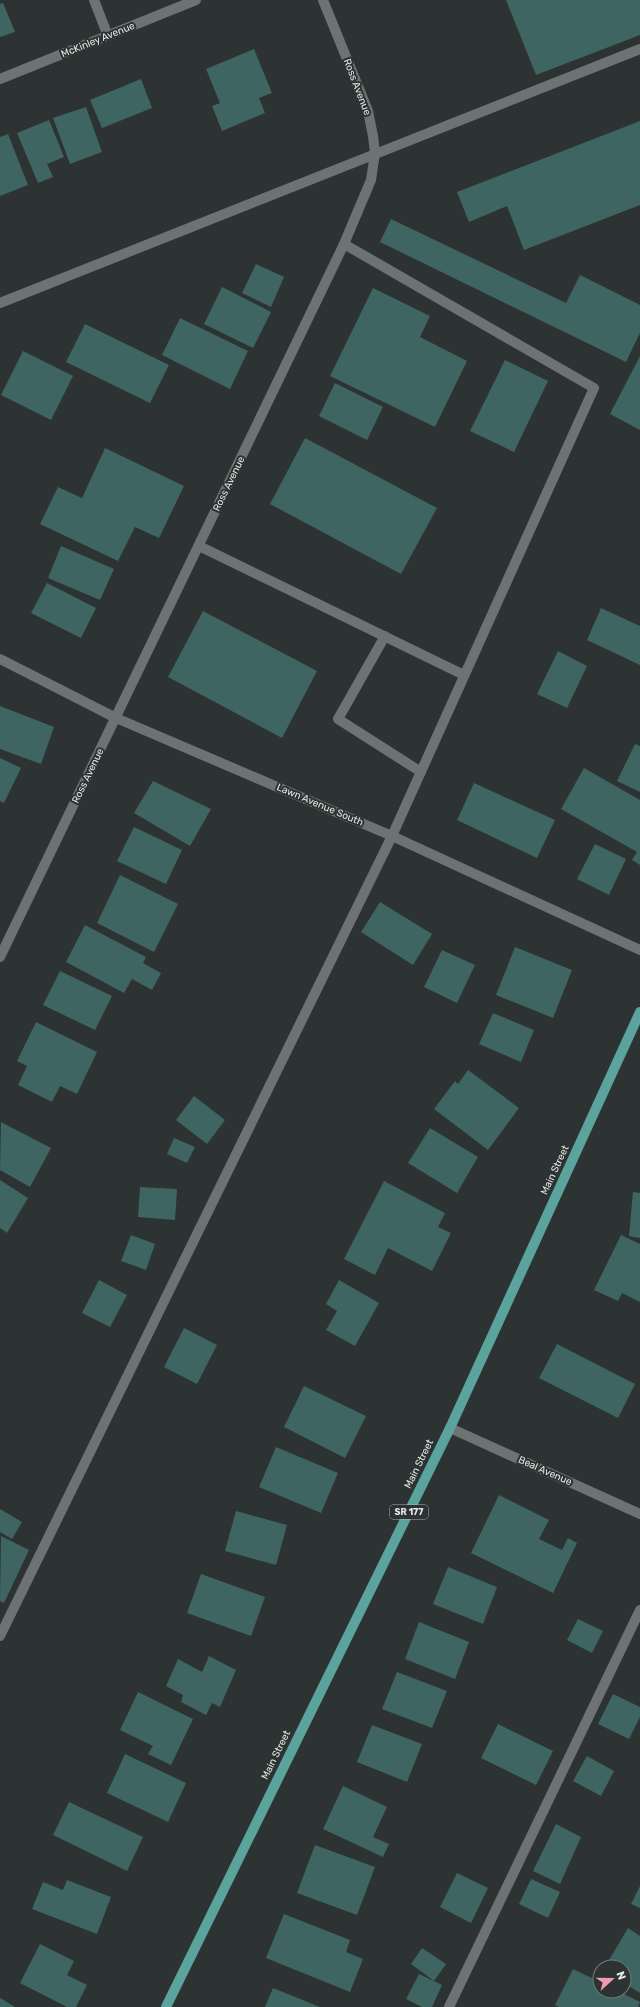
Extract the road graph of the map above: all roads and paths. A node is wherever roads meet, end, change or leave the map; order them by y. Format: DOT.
graph roads {
  1 [pos="94,0"];
  2 [pos="196,0"];
  3 [pos="323,0"];
  4 [pos="108,36"];
  5 [pos="640,49"];
  6 [pos="0,79"];
  7 [pos="375,153"];
  8 [pos="344,244"];
  9 [pos="0,303"];
  10 [pos="199,546"];
  11 [pos="385,636"];
  12 [pos="0,659"];
  13 [pos="464,675"];
  14 [pos="116,718"];
  15 [pos="421,772"];
  16 [pos="392,836"];
  17 [pos="640,950"];
  18 [pos="0,957"];
  19 [pos="640,1012"];
  20 [pos="450,1428"];
  21 [pos="640,1514"];
  22 [pos="640,1610"];
  23 [pos="0,1636"];
  24 [pos="166,2007"];
  25 [pos="449,2007"];
  1 -- 4 [label="street"];
  2 -- 4 [label="street, McKinley Avenue"];
  3 -- 7 [label="street, Ross Avenue"];
  4 -- 6 [label="street, McKinley Avenue"];
  5 -- 7 [label="street"];
  7 -- 8 [label="street, Ross Avenue"];
  7 -- 9 [label="street"];
  8 -- 10 [label="street, Ross Avenue"];
  8 -- 13 [label="street"];
  10 -- 11 [label="street"];
  10 -- 14 [label="street, Ross Avenue"];
  11 -- 13 [label="street"];
  11 -- 15 [label="street"];
  12 -- 14 [label="street, Lawn Avenue South"];
  13 -- 15 [label="street"];
  14 -- 16 [label="street, Lawn Avenue South"];
  14 -- 18 [label="street, Ross Avenue"];
  15 -- 16 [label="street"];
  16 -- 17 [label="street, Lawn Avenue South"];
  16 -- 23 [label="street"];
  19 -- 20 [label="main road, Main Street / SR 177"];
  20 -- 21 [label="street, Beal Avenue"];
  20 -- 24 [label="main road, Main Street / SR 177"];
  22 -- 25 [label="street"];
}
